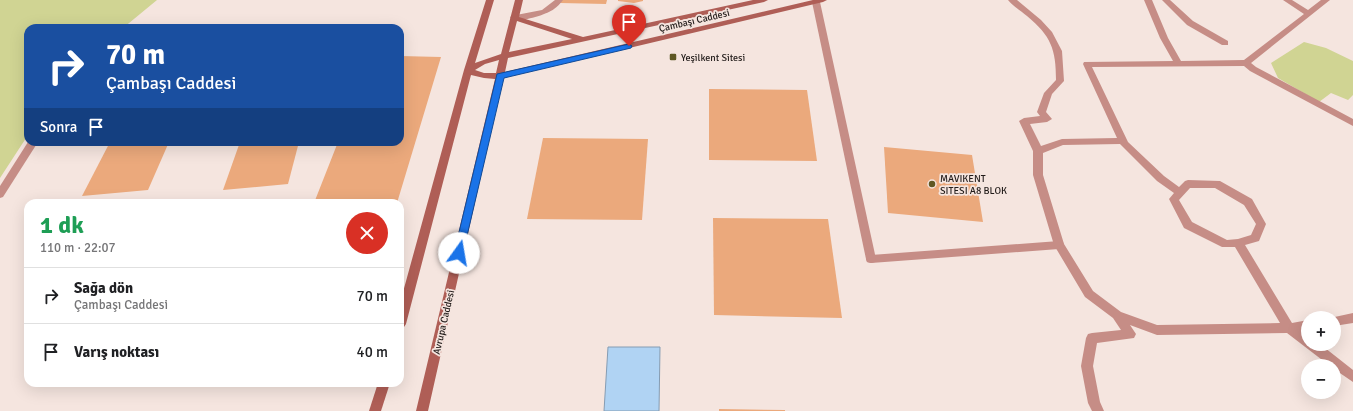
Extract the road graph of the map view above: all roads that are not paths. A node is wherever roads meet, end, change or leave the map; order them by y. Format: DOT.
graph roads {
  1 [pos="490,0"];
  2 [pos="519,0"];
  3 [pos="559,0"];
  4 [pos="764,0"];
  5 [pos="1012,0"];
  6 [pos="1148,0"];
  7 [pos="1166,0"];
  8 [pos="1287,0"];
  9 [pos="1326,0"];
  10 [pos="820,1"];
  11 [pos="1308,13"];
  12 [pos="514,18"];
  13 [pos="586,39"];
  14 [pos="1225,43"];
  15 [pos="504,57"];
  16 [pos="1178,63"];
  17 [pos="1246,63"];
  18 [pos="468,70"];
  19 [pos="500,76"];
  20 [pos="1353,123"];
  21 [pos="1123,142"];
  22 [pos="30,146"];
  23 [pos="1038,151"];
  24 [pos="1180,192"];
  25 [pos="0,194"];
  26 [pos="1238,243"];
  27 [pos="1059,245"];
  28 [pos="404,309"];
  29 [pos="1117,315"];
  30 [pos="1353,318"];
  31 [pos="1341,320"];
  32 [pos="1301,326"];
  33 [pos="1289,328"];
  34 [pos="1301,337"];
  35 [pos="1320,351"];
  36 [pos="1353,377"];
  37 [pos="383,387"];
  38 [pos="375,411"];
  39 [pos="422,411"];
  40 [pos="1098,411"];
  1 -- 18 [label="main road"];
  2 -- 12 [label="main road, Avrupa Caddesi"];
  3 -- 12 [label="street"];
  4 -- 13 [label="main road, Çambaşı Caddesi"];
  5 -- 23 [label="street"];
  6 -- 16 [label="street"];
  7 -- 14 [label="street"];
  8 -- 11 [label="street"];
  9 -- 11 [label="street"];
  10 -- 19 [label="main road, Çambaşı Caddesi"];
  10 -- 27 [label="street"];
  11 -- 17 [label="street"];
  12 -- 13 [label="main road"];
  12 -- 15 [label="main road, Avrupa Caddesi"];
  13 -- 15 [label="main road, Çambaşı Caddesi"];
  15 -- 18 [label="main road, Çambaşı Caddesi"];
  15 -- 19 [label="main road, Avrupa Caddesi"];
  16 -- 17 [label="street"];
  16 -- 21 [label="street"];
  17 -- 20 [label="street"];
  18 -- 19 [label="main road, Çambaşı Caddesi"];
  18 -- 28 [label="main road"];
  19 -- 39 [label="main road, Avrupa Caddesi"];
  21 -- 23 [label="street"];
  21 -- 24 [label="street"];
  22 -- 25 [label="street"];
  23 -- 27 [label="street"];
  24 -- 26 [label="street"];
  24 -- 26 [label="street"];
  26 -- 33 [label="street"];
  27 -- 29 [label="street"];
  29 -- 33 [label="street"];
  29 -- 40 [label="street"];
  30 -- 31 [label="street"];
  32 -- 33 [label="street"];
  33 -- 34 [label="street"];
  35 -- 36 [label="street"];
  37 -- 38 [label="main road"];
}
